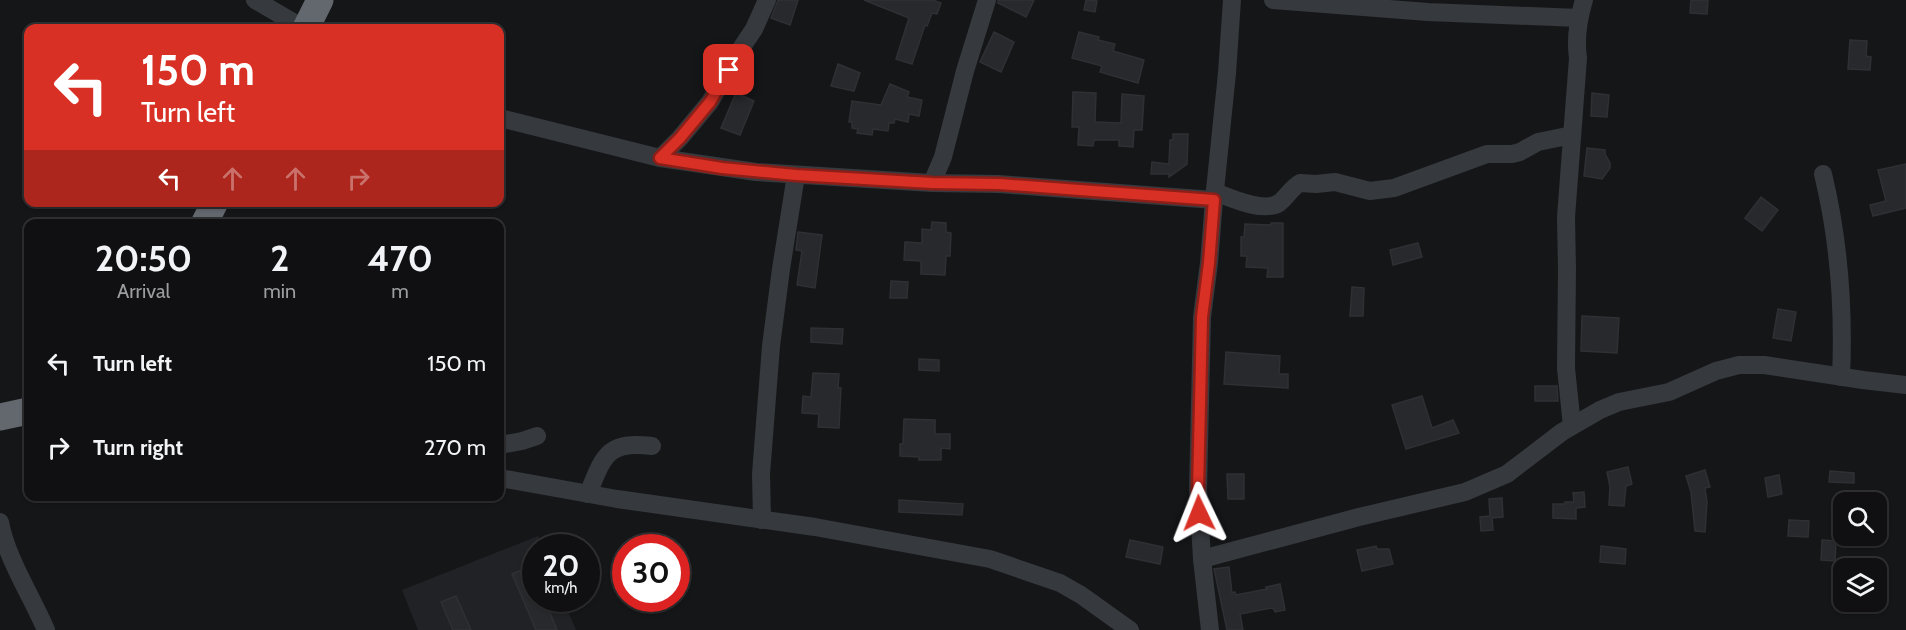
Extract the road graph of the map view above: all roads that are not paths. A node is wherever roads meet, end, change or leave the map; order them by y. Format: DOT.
graph roads {
  1 [pos="255,0"];
  2 [pos="320,0"];
  3 [pos="767,0"];
  4 [pos="987,0"];
  5 [pos="1232,0"];
  6 [pos="1274,0"];
  7 [pos="1584,0"];
  8 [pos="1579,18"];
  9 [pos="298,24"];
  10 [pos="307,24"];
  11 [pos="504,119"];
  12 [pos="1572,135"];
  13 [pos="660,158"];
  14 [pos="1823,174"];
  15 [pos="796,175"];
  16 [pos="932,183"];
  17 [pos="1214,196"];
  18 [pos="1841,377"];
  19 [pos="1906,385"];
  20 [pos="24,412"];
  21 [pos="0,417"];
  22 [pos="1572,426"];
  23 [pos="537,436"];
  24 [pos="504,444"];
  25 [pos="652,446"];
  26 [pos="504,479"];
  27 [pos="588,494"];
  28 [pos="762,520"];
  29 [pos="0,522"];
  30 [pos="1202,559"];
  31 [pos="46,630"];
  32 [pos="1130,630"];
  33 [pos="1210,630"];
  1 -- 9 [label="street"];
  2 -- 10 [label="highway"];
  3 -- 13 [label="street"];
  4 -- 16 [label="street"];
  5 -- 17 [label="street"];
  6 -- 8 [label="street"];
  7 -- 8 [label="street"];
  8 -- 12 [label="street"];
  11 -- 13 [label="street"];
  12 -- 17 [label="street"];
  12 -- 22 [label="street"];
  13 -- 15 [label="street"];
  14 -- 18 [label="street"];
  15 -- 16 [label="street"];
  15 -- 28 [label="street"];
  16 -- 17 [label="street"];
  17 -- 30 [label="street"];
  18 -- 19 [label="street"];
  18 -- 22 [label="street"];
  20 -- 21 [label="highway"];
  22 -- 30 [label="street"];
  23 -- 24 [label="street"];
  25 -- 27 [label="street"];
  26 -- 27 [label="street"];
  27 -- 28 [label="street"];
  28 -- 32 [label="street"];
  29 -- 31 [label="street"];
  30 -- 33 [label="street"];
}
